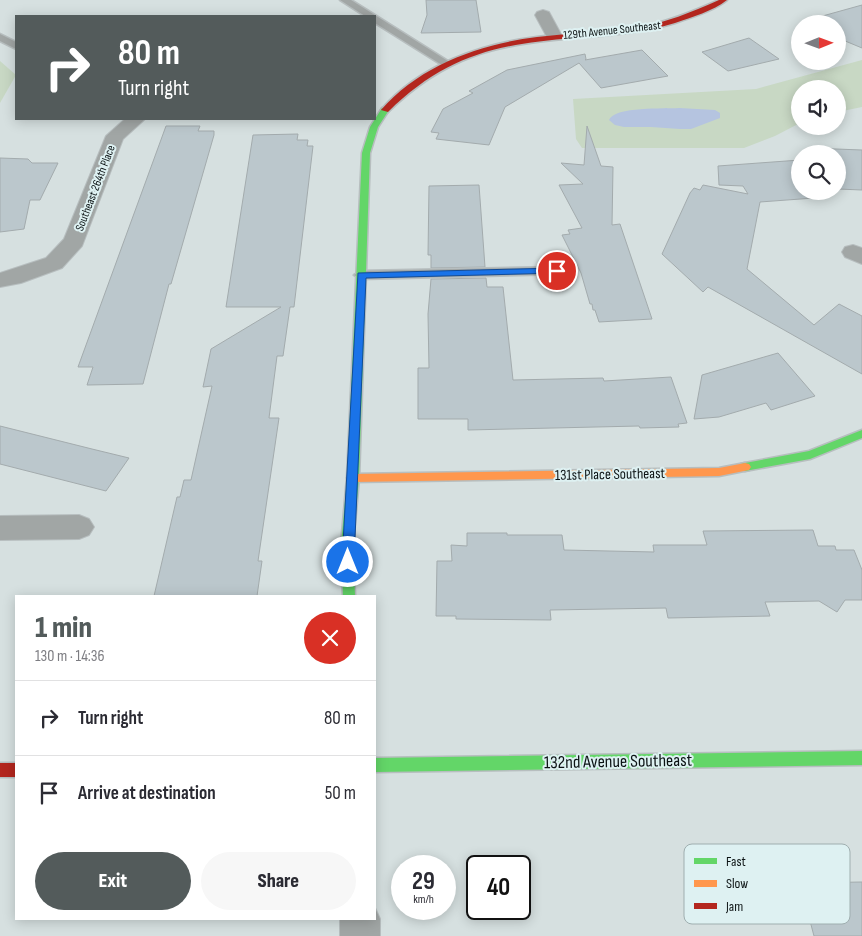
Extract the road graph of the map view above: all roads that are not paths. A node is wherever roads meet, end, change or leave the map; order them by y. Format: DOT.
graph roads {
  1 [pos="345,0"];
  2 [pos="724,0"];
  3 [pos="369,15"];
  4 [pos="543,15"];
  5 [pos="376,20"];
  6 [pos="554,36"];
  7 [pos="0,37"];
  8 [pos="15,45"];
  9 [pos="446,63"];
  10 [pos="376,117"];
  11 [pos="135,120"];
  12 [pos="375,120"];
  13 [pos="557,271"];
  14 [pos="361,275"];
  15 [pos="0,280"];
  16 [pos="862,434"];
  17 [pos="353,478"];
  18 [pos="79,527"];
  19 [pos="0,528"];
  20 [pos="349,595"];
  21 [pos="862,758"];
  22 [pos="376,765"];
  23 [pos="0,770"];
  24 [pos="15,770"];
  25 [pos="360,920"];
  26 [pos="360,936"];
  1 -- 3 [label="lane"];
  2 -- 6 [label="street, 129th Avenue Southeast"];
  4 -- 6 [label="street, 129th Avenue Southeast"];
  5 -- 9 [label="lane"];
  6 -- 9 [label="street, 129th Avenue Southeast"];
  7 -- 8 [label="lane"];
  9 -- 10 [label="street, 129th Avenue Southeast"];
  11 -- 15 [label="street, Southeast 264th Place"];
  12 -- 14 [label="street"];
  13 -- 14 [label="lane"];
  14 -- 17 [label="street"];
  16 -- 17 [label="street, 131st Place Southeast"];
  17 -- 20 [label="street"];
  18 -- 19 [label="street"];
  21 -- 22 [label="street, 132nd Avenue Southeast"];
  23 -- 24 [label="street"];
  25 -- 26 [label="street"];
}
